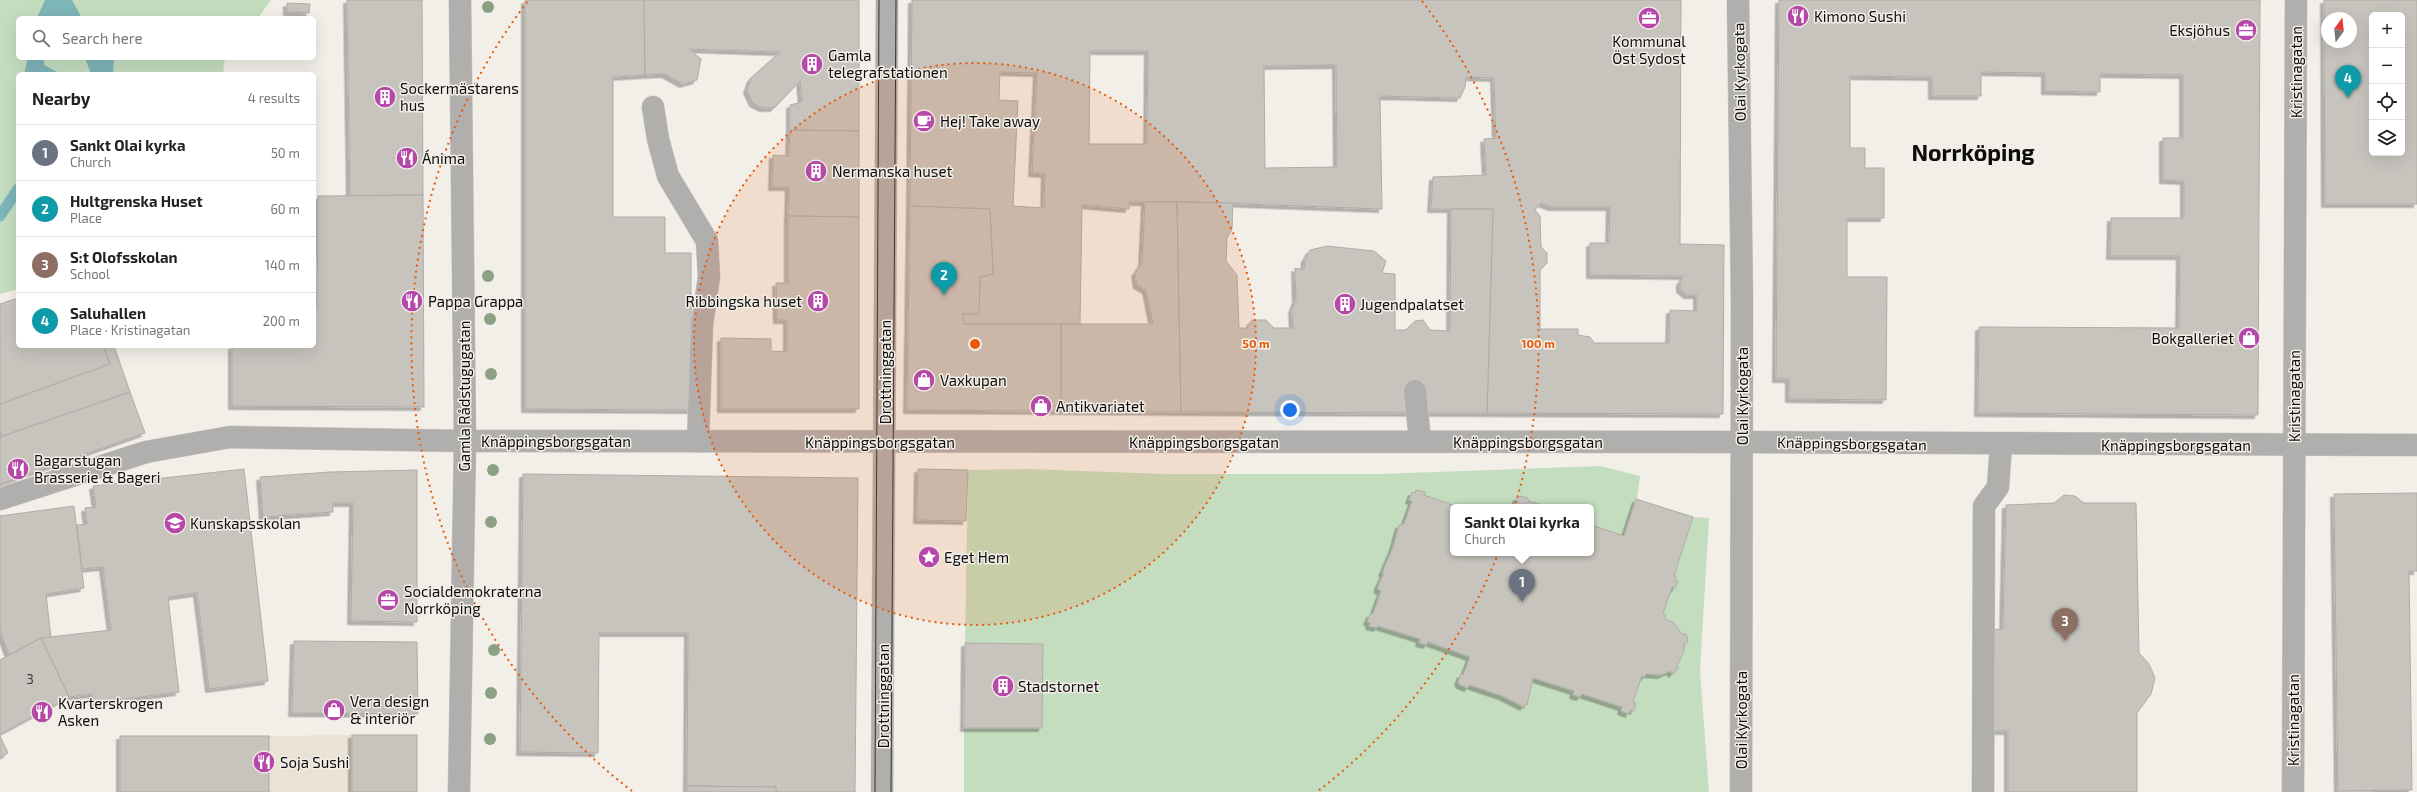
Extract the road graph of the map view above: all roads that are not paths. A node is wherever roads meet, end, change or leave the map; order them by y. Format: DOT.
graph roads {
  1 [pos="460,0"];
  2 [pos="887,0"];
  3 [pos="1738,0"];
  4 [pos="2296,0"];
  5 [pos="653,108"];
  6 [pos="1415,391"];
  7 [pos="465,441"];
  8 [pos="698,441"];
  9 [pos="1420,441"];
  10 [pos="885,442"];
  11 [pos="1741,442"];
  12 [pos="2001,444"];
  13 [pos="2294,445"];
  14 [pos="2417,445"];
  15 [pos="0,499"];
  16 [pos="459,792"];
  17 [pos="882,792"];
  18 [pos="1741,792"];
  19 [pos="1983,792"];
  20 [pos="2294,792"];
  1 -- 7 [label="street, Gamla Rådstugugatan"];
  2 -- 10 [label="street, Drottninggatan"];
  3 -- 11 [label="street, Olai Kyrkogata"];
  4 -- 13 [label="street, Kristinagatan"];
  5 -- 8 [label="street"];
  6 -- 9 [label="street"];
  7 -- 8 [label="street, Knäppingsborgsgatan"];
  7 -- 15 [label="street, Knäppingsborgsgatan"];
  7 -- 16 [label="street, Gamla Rådstugugatan"];
  8 -- 10 [label="street, Knäppingsborgsgatan"];
  9 -- 10 [label="street, Knäppingsborgsgatan"];
  9 -- 11 [label="street, Knäppingsborgsgatan"];
  10 -- 17 [label="street, Drottninggatan"];
  11 -- 12 [label="street, Knäppingsborgsgatan"];
  11 -- 18 [label="street, Olai Kyrkogata"];
  12 -- 13 [label="street, Knäppingsborgsgatan"];
  12 -- 19 [label="street"];
  13 -- 14 [label="street, Knäppingsborgsgatan"];
  13 -- 20 [label="street, Kristinagatan"];
}
